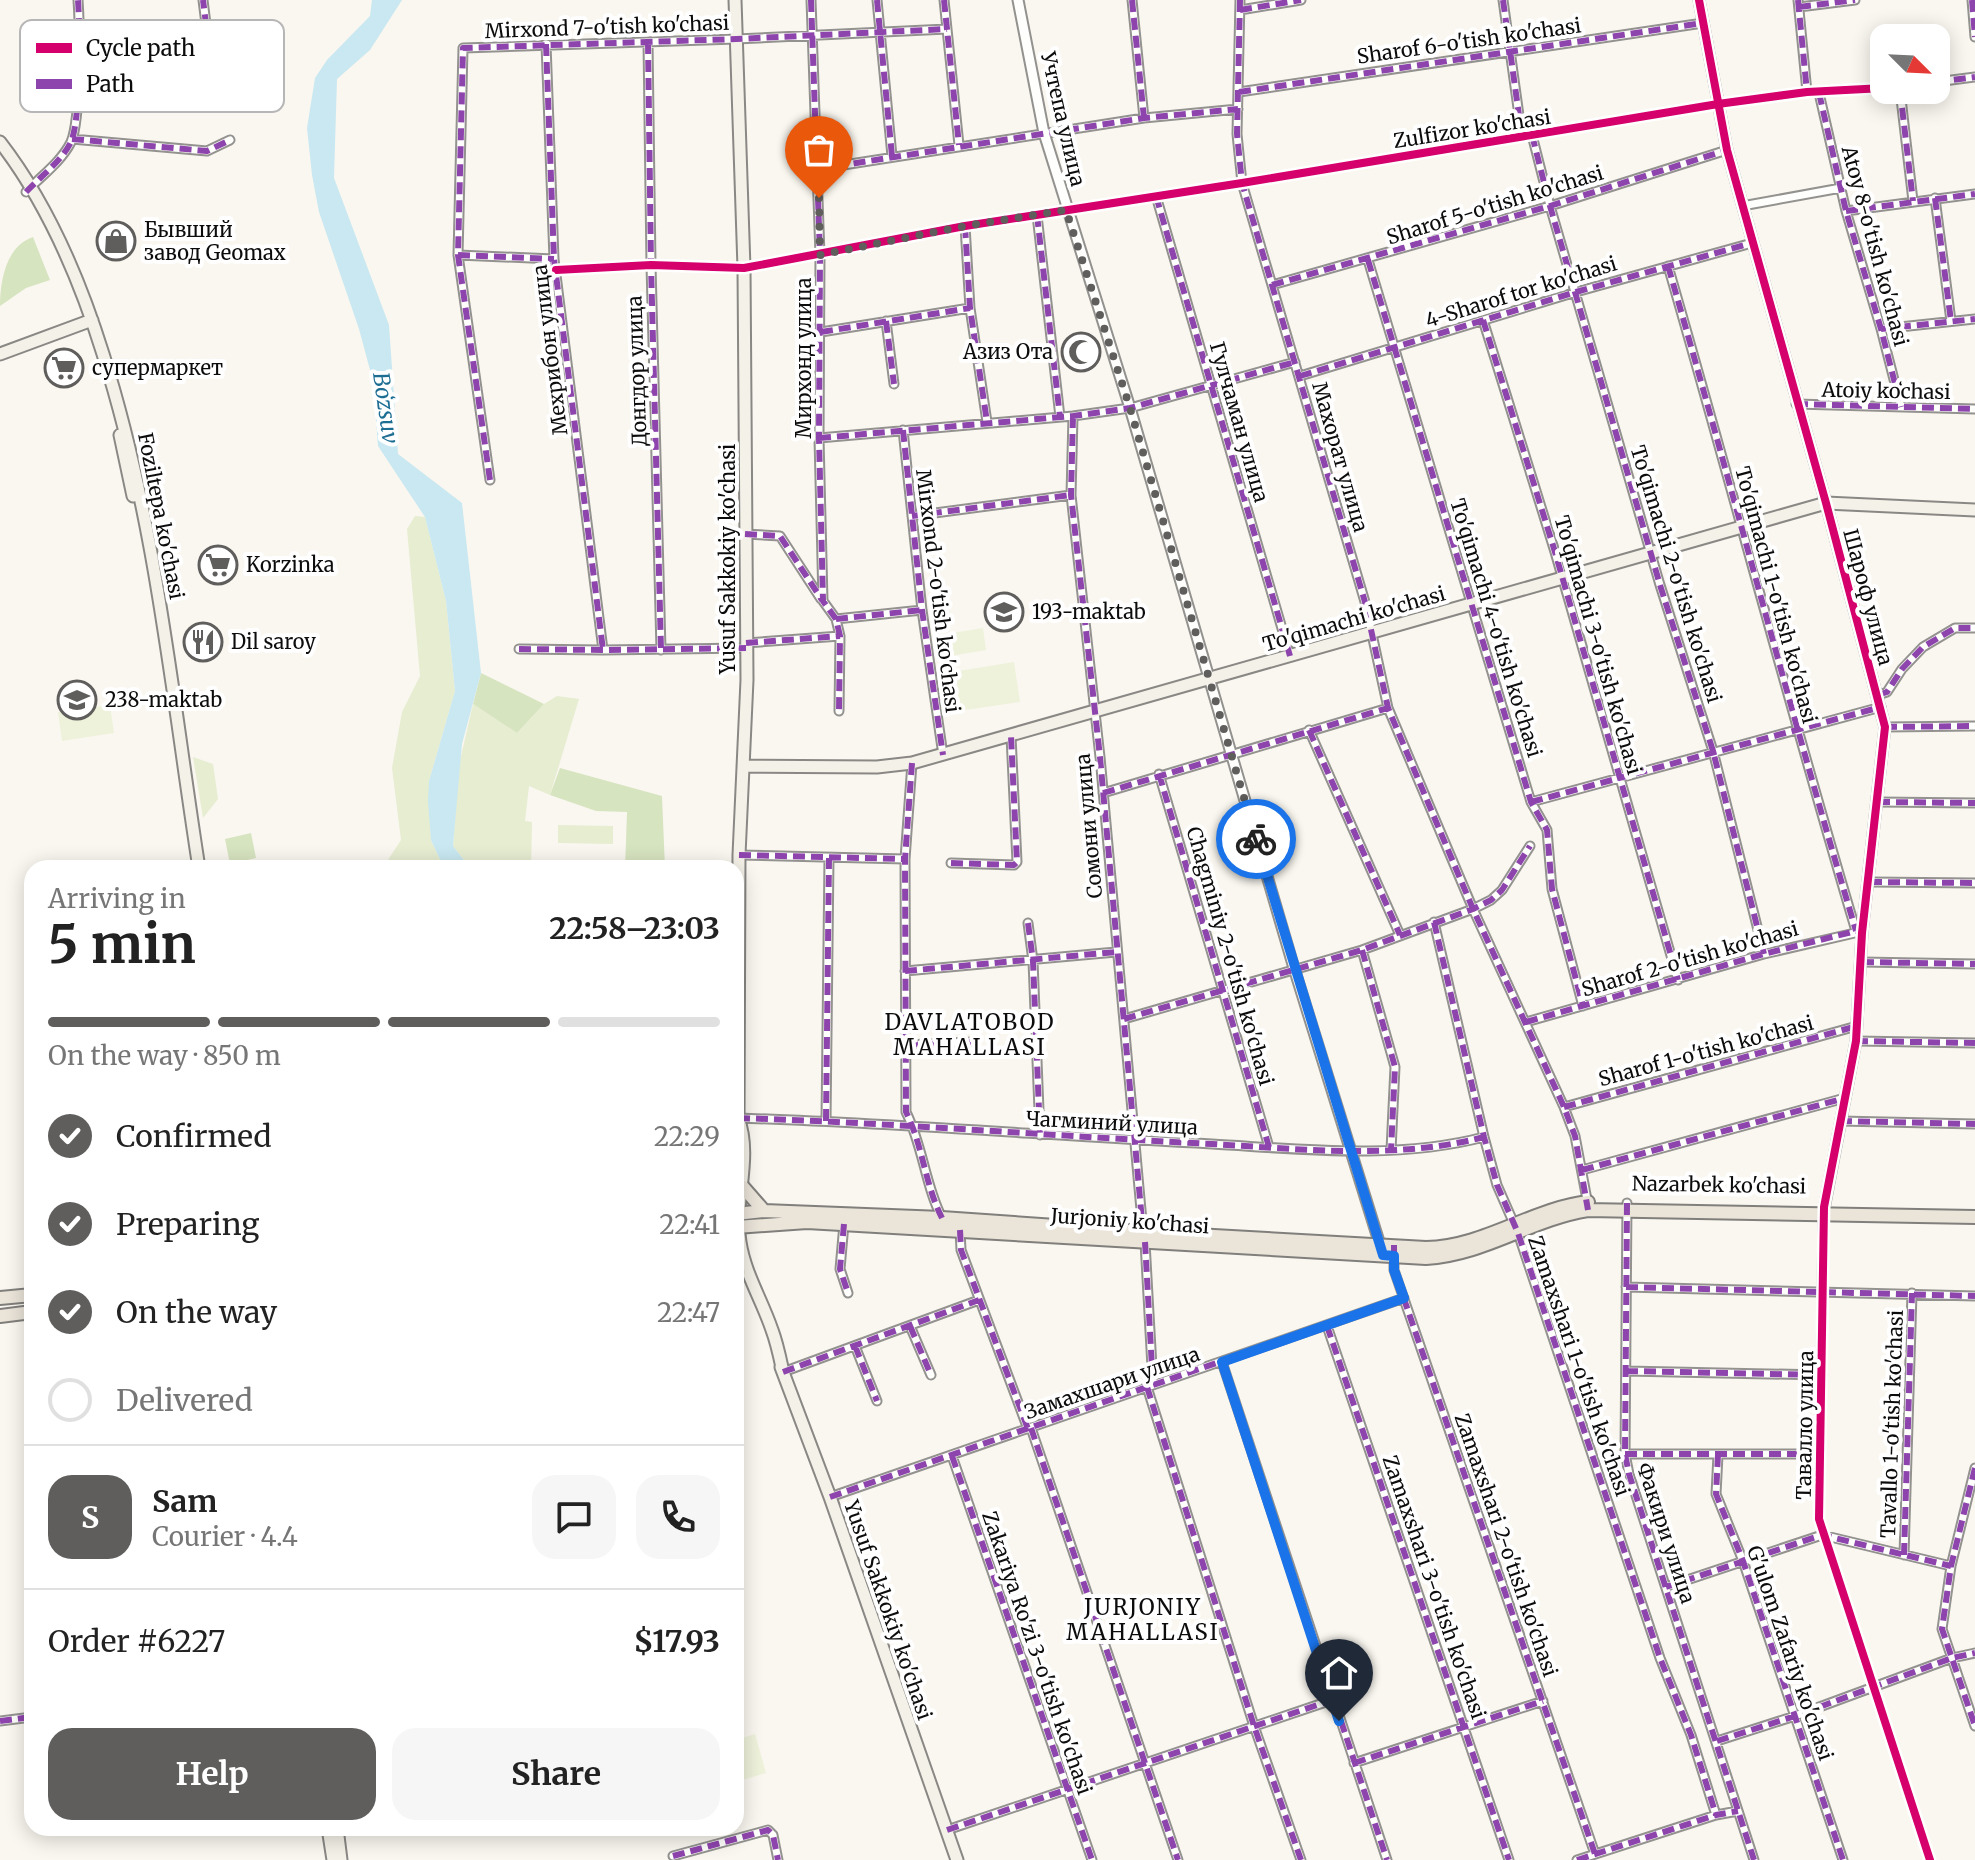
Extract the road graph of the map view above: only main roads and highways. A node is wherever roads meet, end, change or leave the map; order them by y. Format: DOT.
graph roads {
  1 [pos="735,0"];
  2 [pos="0,142"];
  3 [pos="0,153"];
  4 [pos="28,189"];
  5 [pos="89,321"];
  6 [pos="0,354"];
  7 [pos="1975,510"];
  8 [pos="743,766"];
  9 [pos="191,860"];
  10 [pos="198,860"];
  11 [pos="739,860"];
  12 [pos="744,1188"];
  13 [pos="1975,1209"];
  14 [pos="1824,1210"];
  15 [pos="764,1211"];
  16 [pos="1975,1217"];
  17 [pos="744,1218"];
  18 [pos="744,1220"];
  19 [pos="1516,1229"];
  20 [pos="1144,1237"];
  21 [pos="744,1258"];
  22 [pos="744,1283"];
  23 [pos="24,1296"];
  24 [pos="0,1298"];
  25 [pos="24,1313"];
  26 [pos="0,1316"];
  27 [pos="783,1372"];
  28 [pos="329,1836"];
  29 [pos="338,1836"];
  30 [pos="333,1860"];
  31 [pos="341,1860"];
  32 [pos="957,1860"];
  1 -- 8 [label="main road, Yusuf Sakkokiy ko'chasi"];
  2 -- 4 [label="main road, Foziltepa ko'chasi"];
  3 -- 4 [label="main road, Foziltepa ko'chasi"];
  4 -- 5 [label="main road, Foziltepa ko'chasi"];
  5 -- 6 [label="main road"];
  5 -- 9 [label="main road, Foziltepa ko'chasi"];
  5 -- 10 [label="main road, Foziltepa ko'chasi"];
  7 -- 8 [label="main road, To'qimachi ko'chasi"];
  8 -- 11 [label="main road, Yusuf Sakkokiy ko'chasi"];
  12 -- 15 [label="main road"];
  13 -- 14 [label="main road, Nazarbek ko'chasi"];
  14 -- 16 [label="main road, Nazarbek ko'chasi"];
  14 -- 19 [label="main road, Nazarbek ko'chasi"];
  15 -- 17 [label="main road, Jurjoniy ko'chasi"];
  15 -- 20 [label="main road, Jurjoniy ko'chasi"];
  18 -- 20 [label="main road, Jurjoniy ko'chasi"];
  19 -- 20 [label="main road, Jurjoniy ko'chasi"];
  21 -- 27 [label="main road, Yusuf Sakkokiy ko'chasi"];
  22 -- 27 [label="main road, Yusuf Sakkokiy ko'chasi"];
  23 -- 24 [label="main road"];
  25 -- 26 [label="main road"];
  27 -- 32 [label="main road, Yusuf Sakkokiy ko'chasi"];
  28 -- 30 [label="main road"];
  29 -- 31 [label="main road"];
}
